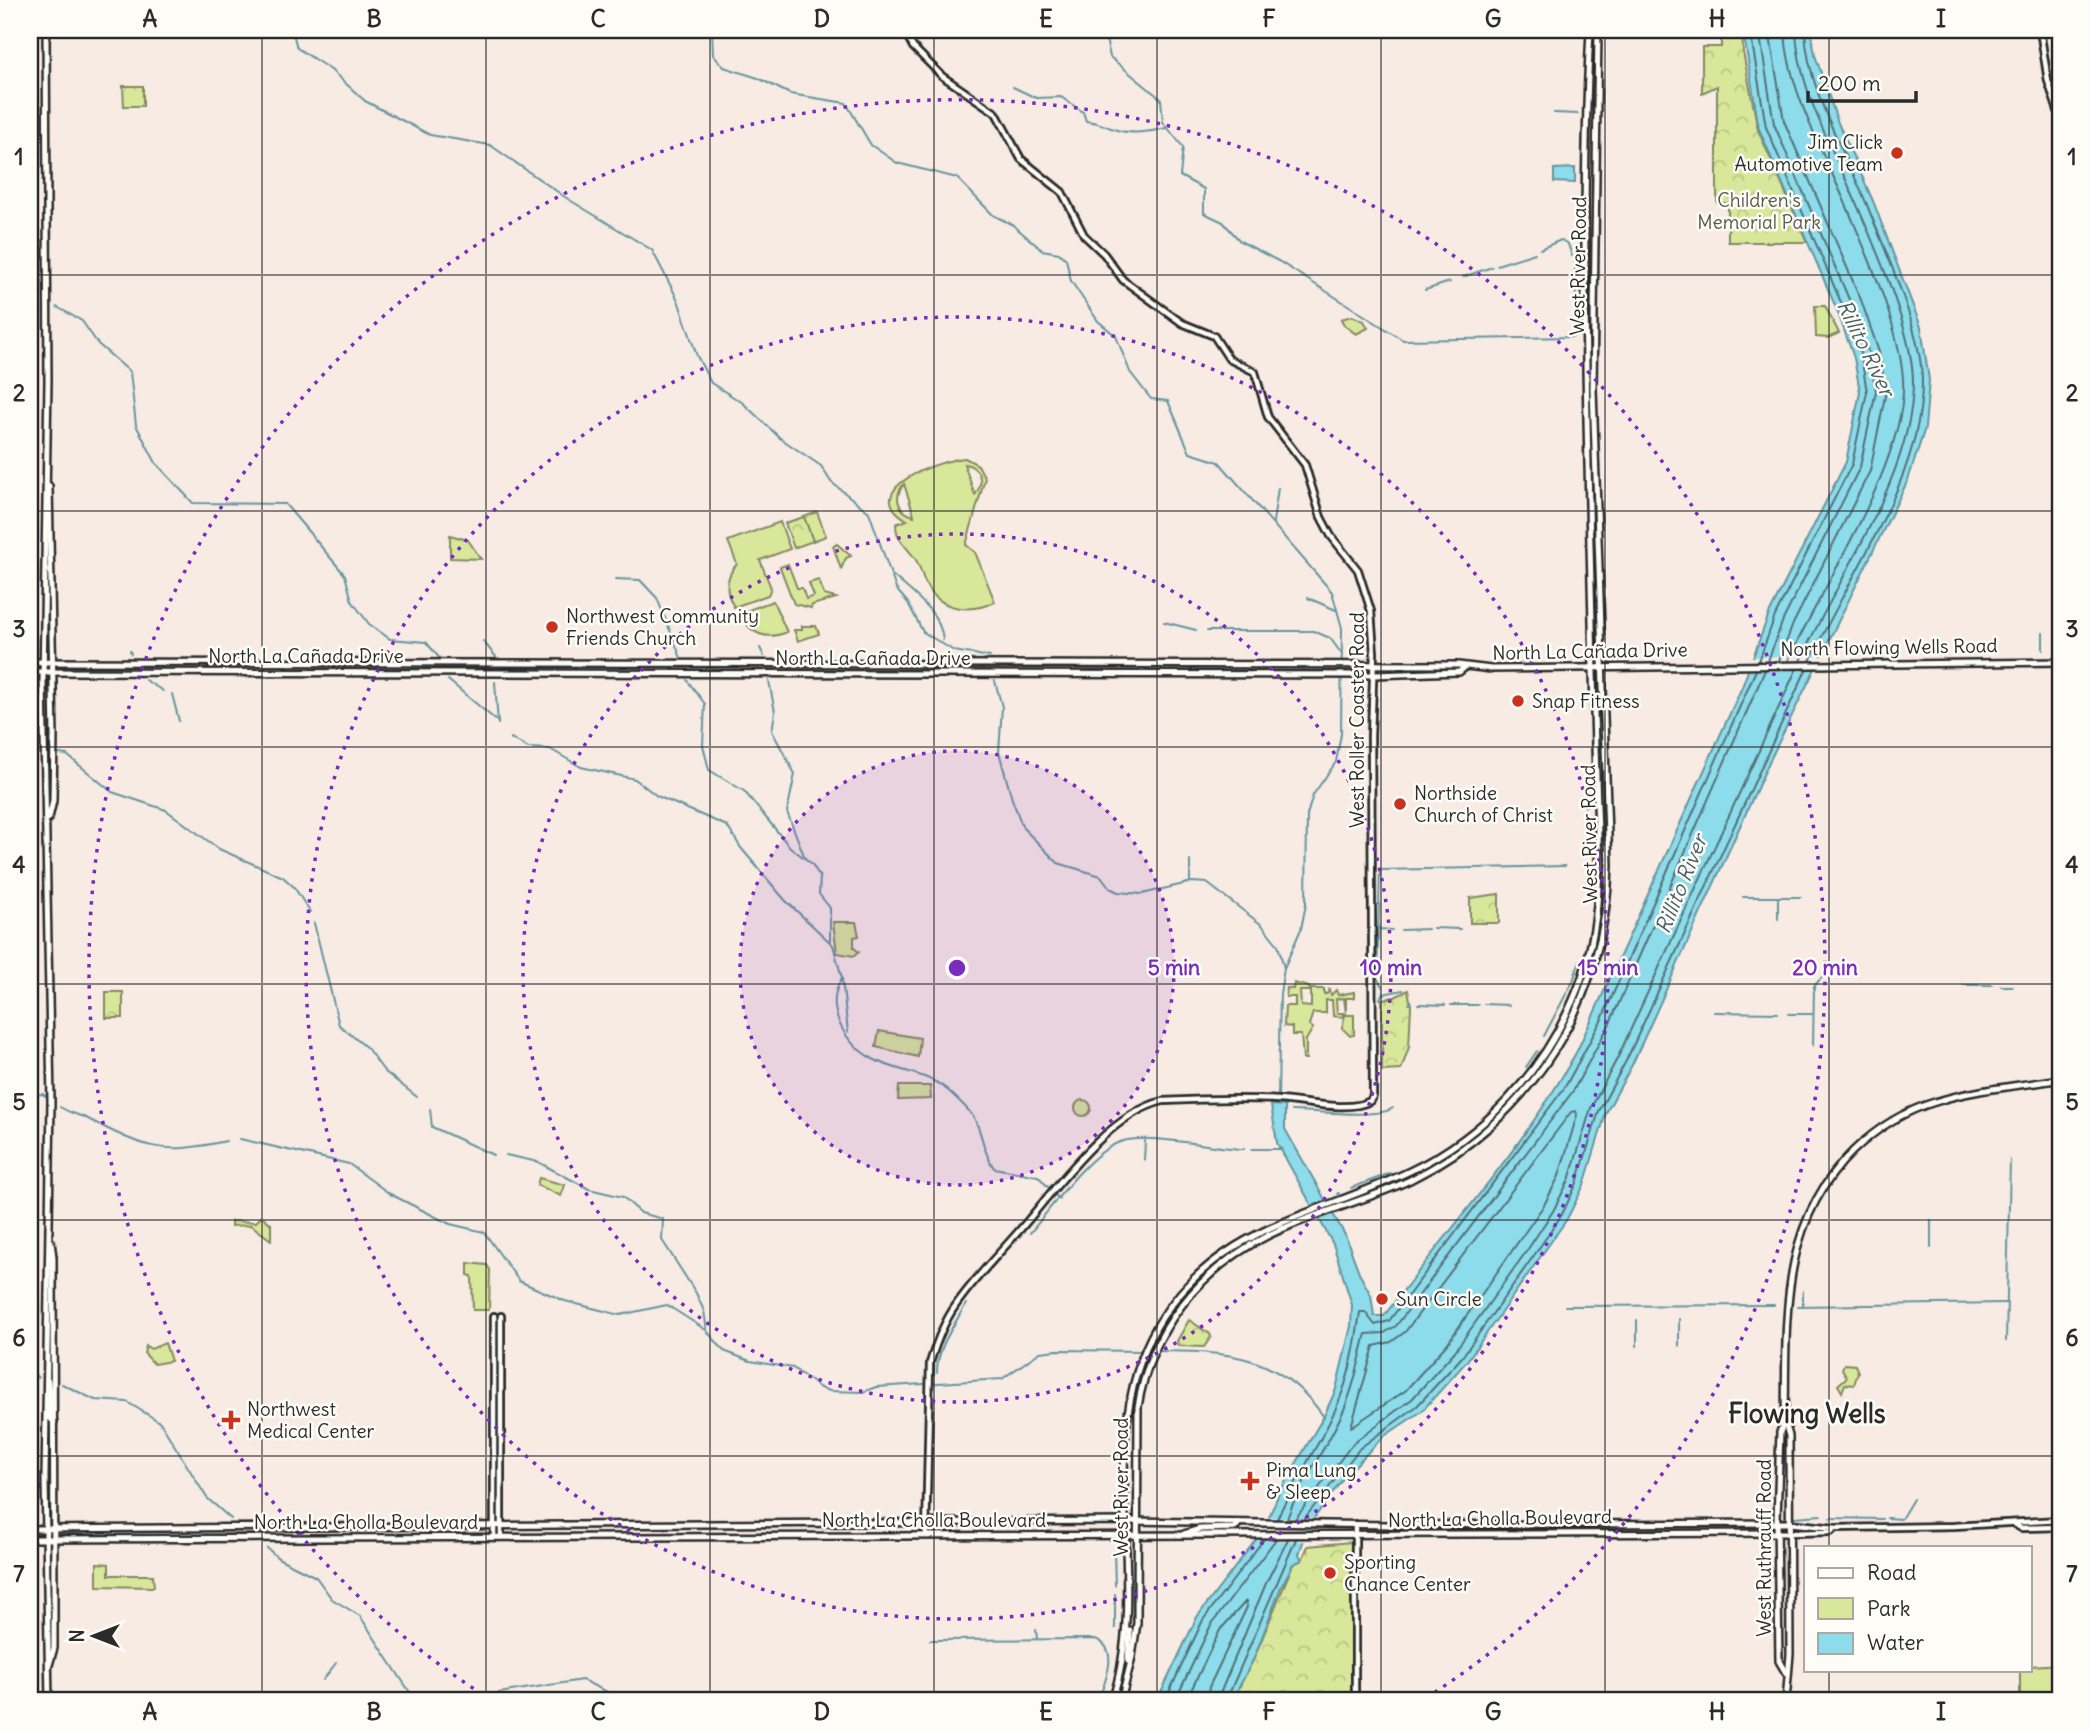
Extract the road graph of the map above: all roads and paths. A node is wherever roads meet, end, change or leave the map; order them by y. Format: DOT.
graph roads {
  1 [pos="46,30"];
  2 [pos="904,30"];
  3 [pos="1590,30"];
  4 [pos="1598,30"];
  5 [pos="2040,30"];
  6 [pos="2061,120"];
  7 [pos="47,469"];
  8 [pos="30,662"];
  9 [pos="43,662"];
  10 [pos="53,662"];
  11 [pos="2061,662"];
  12 [pos="1716,665"];
  13 [pos="1374,667"];
  14 [pos="1601,667"];
  15 [pos="1464,668"];
  16 [pos="1593,668"];
  17 [pos="30,672"];
  18 [pos="43,672"];
  19 [pos="53,672"];
  20 [pos="1374,676"];
  21 [pos="47,824"];
  22 [pos="2061,1079"];
  23 [pos="1404,1174"];
  24 [pos="1408,1181"];
  25 [pos="49,1235"];
  26 [pos="495,1316"];
  27 [pos="502,1316"];
  28 [pos="46,1375"];
  29 [pos="54,1422"];
  30 [pos="1785,1422"];
  31 [pos="2061,1520"];
  32 [pos="1126,1521"];
  33 [pos="1137,1522"];
  34 [pos="1238,1522"];
  35 [pos="926,1523"];
  36 [pos="1777,1523"];
  37 [pos="1788,1523"];
  38 [pos="1355,1524"];
  39 [pos="2013,1524"];
  40 [pos="498,1526"];
  41 [pos="2061,1527"];
  42 [pos="1835,1528"];
  43 [pos="30,1529"];
  44 [pos="45,1529"];
  45 [pos="54,1529"];
  46 [pos="1777,1533"];
  47 [pos="1788,1533"];
  48 [pos="926,1535"];
  49 [pos="1136,1535"];
  50 [pos="1181,1535"];
  51 [pos="1355,1535"];
  52 [pos="1126,1536"];
  53 [pos="498,1537"];
  54 [pos="30,1539"];
  55 [pos="45,1539"];
  56 [pos="55,1539"];
  57 [pos="1126,1631"];
  58 [pos="49,1667"];
  59 [pos="1786,1672"];
  60 [pos="1128,1675"];
  61 [pos="49,1701"];
  62 [pos="1112,1701"];
  63 [pos="1121,1701"];
  64 [pos="1355,1701"];
  65 [pos="1786,1701"];
  1 -- 7 [label="main road"];
  2 -- 13 [label="street, West Roller Coaster Road"];
  3 -- 16 [label="main road, West River Road"];
  4 -- 14 [label="main road, West River Road"];
  5 -- 6 [label="street"];
  7 -- 9 [label="main road"];
  7 -- 10 [label="main road"];
  8 -- 9 [label="main road, North La Cañada Drive"];
  9 -- 10 [label="main road, North La Cañada Drive"];
  9 -- 18 [label="main road"];
  10 -- 13 [label="main road, North La Cañada Drive"];
  10 -- 19 [label="main road"];
  11 -- 12 [label="main road, North Flowing Wells Road"];
  12 -- 14 [label="main road, North La Cañada Drive"];
  13 -- 15 [label="main road, North La Cañada Drive"];
  13 -- 20 [label="street, West Roller Coaster Road"];
  14 -- 16 [label="main road, North La Cañada Drive"];
  14 -- 24 [label="main road, West River Road"];
  15 -- 16 [label="main road, North La Cañada Drive"];
  15 -- 20 [label="main road, North La Cañada Drive"];
  16 -- 23 [label="main road, West River Road"];
  17 -- 18 [label="main road, North La Cañada Drive"];
  18 -- 19 [label="main road, North La Cañada Drive"];
  18 -- 21 [label="main road"];
  19 -- 20 [label="main road, North La Cañada Drive"];
  19 -- 21 [label="main road"];
  20 -- 35 [label="street, West Roller Coaster Road"];
  21 -- 25 [label="main road"];
  22 -- 30 [label="main road, West Ruthrauff Road"];
  23 -- 24 [label="main road"];
  23 -- 32 [label="main road, West River Road"];
  24 -- 33 [label="main road, West River Road"];
  25 -- 28 [label="main road"];
  25 -- 29 [label="main road"];
  26 -- 40 [label="street"];
  27 -- 40 [label="street"];
  28 -- 29 [label="main road"];
  28 -- 44 [label="main road"];
  29 -- 45 [label="main road"];
  30 -- 36 [label="main road, West Ruthrauff Road"];
  30 -- 37 [label="main road, West Ruthrauff Road"];
  31 -- 39 [label="street, North La Cholla Boulevard"];
  32 -- 33 [label="main road, North La Cholla Boulevard"];
  32 -- 35 [label="main road, North La Cholla Boulevard"];
  32 -- 52 [label="main road, West River Road"];
  33 -- 34 [label="main road, North La Cholla Boulevard"];
  33 -- 49 [label="main road, West River Road"];
  34 -- 38 [label="main road, North La Cholla Boulevard"];
  34 -- 50 [label="main road"];
  35 -- 40 [label="main road, North La Cholla Boulevard"];
  35 -- 48 [label="street"];
  36 -- 37 [label="main road, North La Cholla Boulevard"];
  36 -- 38 [label="main road, North La Cholla Boulevard"];
  36 -- 46 [label="main road, West Ruthrauff Road"];
  37 -- 42 [label="street, North La Cholla Boulevard"];
  37 -- 47 [label="main road, West Ruthrauff Road"];
  38 -- 51 [label="street"];
  39 -- 41 [label="street, North La Cholla Boulevard"];
  39 -- 42 [label="street, North La Cholla Boulevard"];
  40 -- 45 [label="main road, North La Cholla Boulevard"];
  40 -- 53 [label="street"];
  42 -- 47 [label="street, North La Cholla Boulevard"];
  43 -- 44 [label="main road, North La Cholla Boulevard"];
  44 -- 45 [label="main road, North La Cholla Boulevard"];
  44 -- 55 [label="main road"];
  45 -- 56 [label="main road"];
  46 -- 47 [label="main road, North La Cholla Boulevard"];
  46 -- 51 [label="main road, North La Cholla Boulevard"];
  46 -- 59 [label="main road, West Ruthrauff Road"];
  47 -- 59 [label="main road, West Ruthrauff Road"];
  48 -- 52 [label="main road, North La Cholla Boulevard"];
  48 -- 53 [label="main road, North La Cholla Boulevard"];
  49 -- 50 [label="main road, North La Cholla Boulevard"];
  49 -- 52 [label="main road, North La Cholla Boulevard"];
  49 -- 60 [label="main road, West River Road"];
  50 -- 51 [label="main road, North La Cholla Boulevard"];
  51 -- 64 [label="street"];
  52 -- 57 [label="main road, West River Road"];
  53 -- 56 [label="main road, North La Cholla Boulevard"];
  54 -- 55 [label="main road, North La Cholla Boulevard"];
  55 -- 56 [label="main road, North La Cholla Boulevard"];
  55 -- 58 [label="main road"];
  56 -- 58 [label="main road"];
  57 -- 60 [label="main road"];
  57 -- 62 [label="main road, West River Road"];
  58 -- 61 [label="main road"];
  59 -- 65 [label="main road, West Ruthrauff Road"];
  60 -- 63 [label="main road, West River Road"];
}
